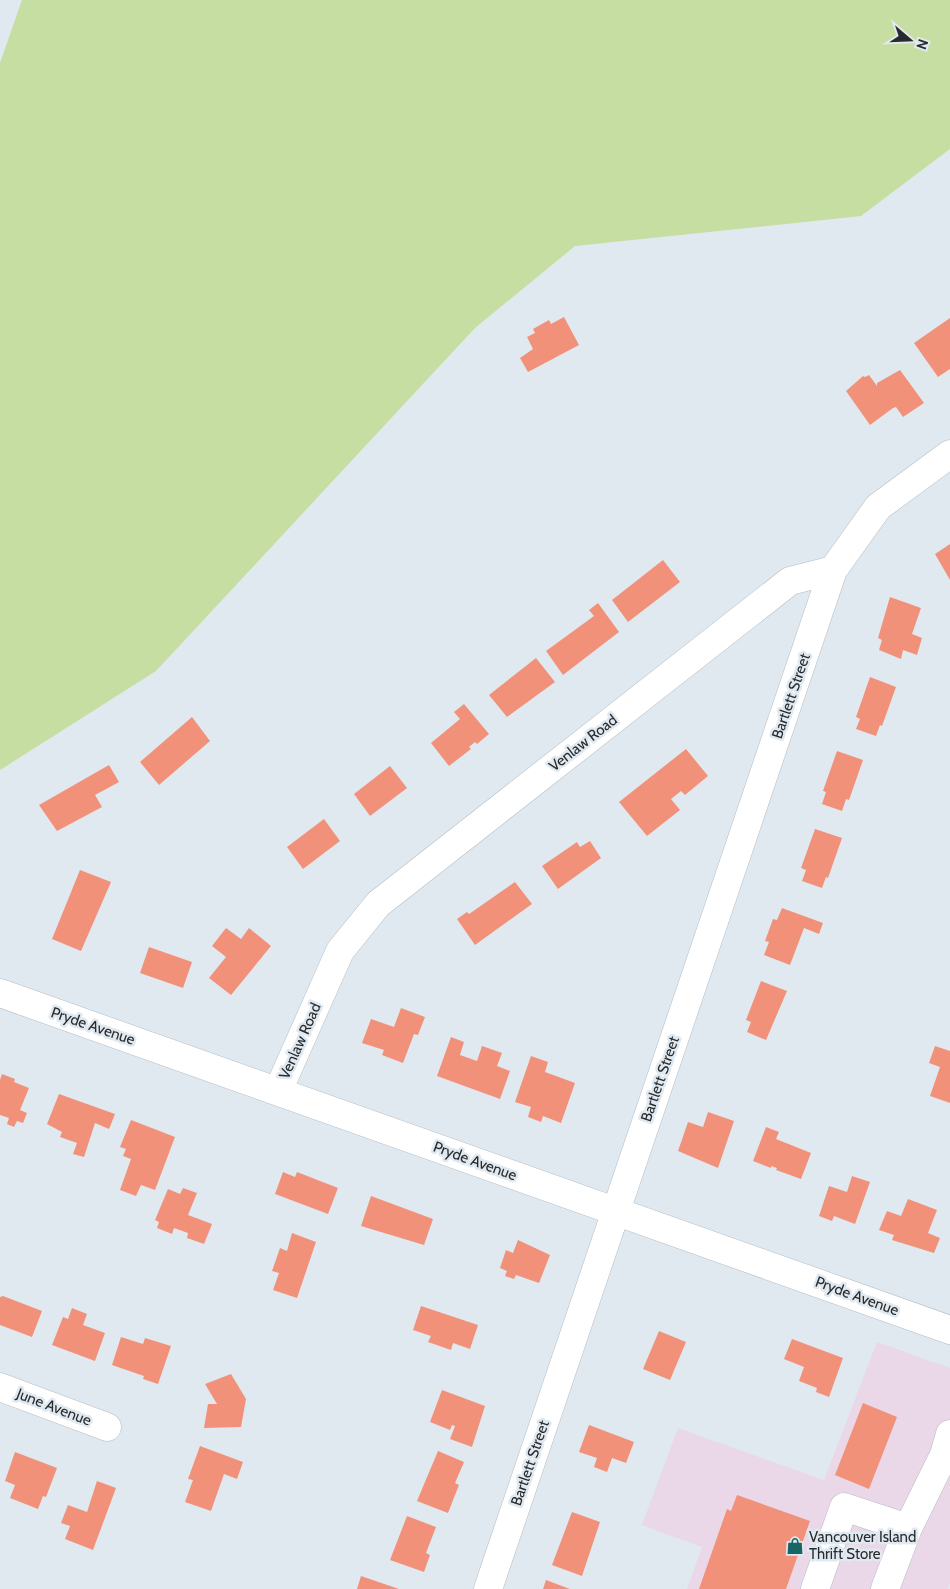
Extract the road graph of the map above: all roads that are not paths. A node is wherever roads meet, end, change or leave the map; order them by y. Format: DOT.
graph roads {
  1 [pos="950,454"];
  2 [pos="833,570"];
  3 [pos="0,993"];
  4 [pos="278,1091"];
  5 [pos="615,1211"];
  6 [pos="950,1330"];
  7 [pos="0,1387"];
  8 [pos="107,1427"];
  9 [pos="947,1444"];
  10 [pos="908,1528"];
  11 [pos="488,1589"];
  12 [pos="815,1589"];
  13 [pos="885,1589"];
  1 -- 2 [label="street"];
  2 -- 4 [label="street, Venlaw Road"];
  2 -- 5 [label="street, Bartlett Street"];
  3 -- 4 [label="street, Pryde Avenue"];
  4 -- 5 [label="street, Pryde Avenue"];
  5 -- 6 [label="street, Pryde Avenue"];
  5 -- 11 [label="street, Bartlett Street"];
  7 -- 8 [label="street, June Avenue"];
  9 -- 10 [label="street"];
  10 -- 12 [label="street"];
  10 -- 13 [label="street"];
}
